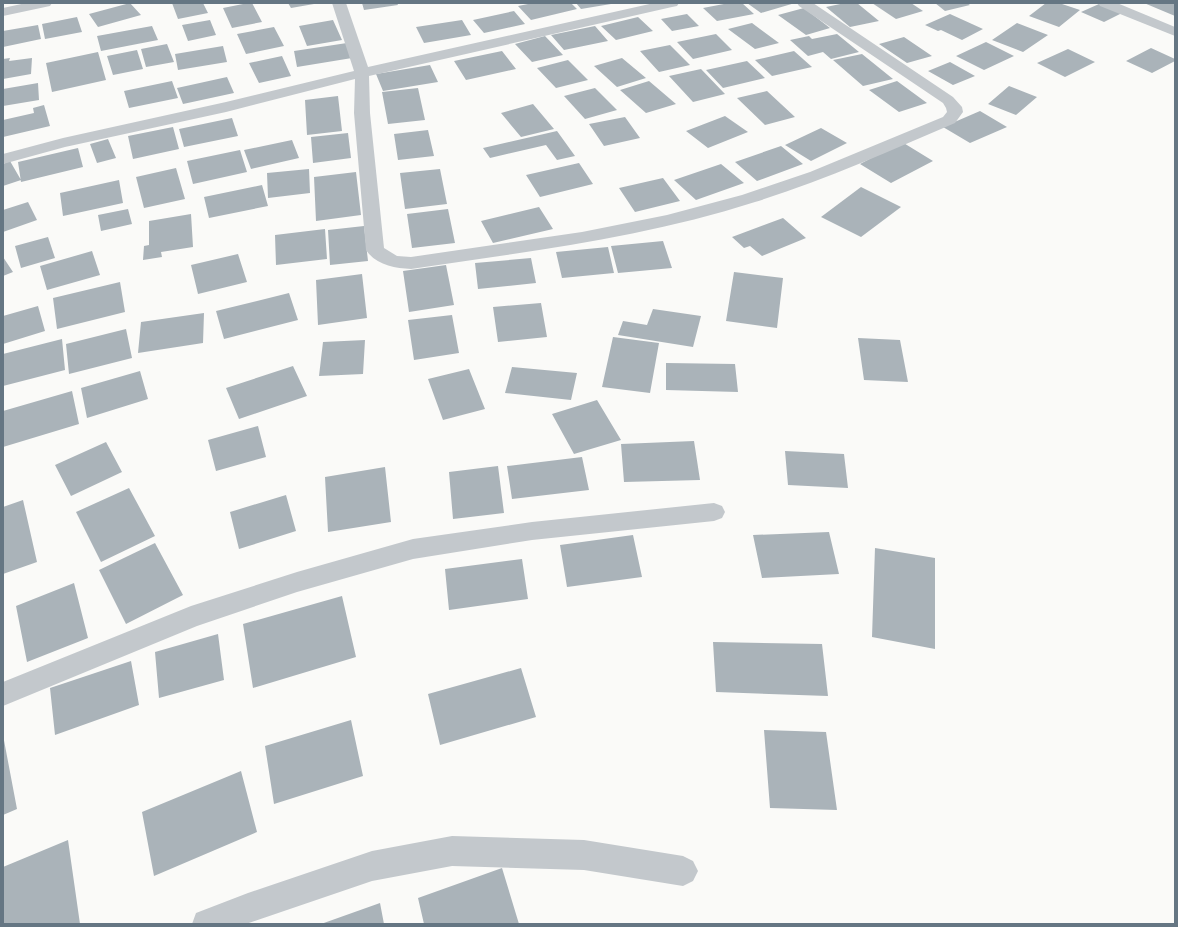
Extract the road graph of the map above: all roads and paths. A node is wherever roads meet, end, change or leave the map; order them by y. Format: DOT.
graph roads {
  1 [pos="45,3"];
  2 [pos="339,3"];
  3 [pos="672,3"];
  4 [pos="804,3"];
  5 [pos="1105,3"];
  6 [pos="3,12"];
  7 [pos="1175,32"];
  8 [pos="362,73"];
  9 [pos="3,159"];
  10 [pos="714,512"];
  11 [pos="3,694"];
  12 [pos="683,871"];
  13 [pos="208,924"];
  1 -- 6 [label="street"];
  2 -- 8 [label="street"];
  3 -- 8 [label="street"];
  4 -- 8 [label="street"];
  5 -- 7 [label="street"];
  8 -- 9 [label="street"];
  10 -- 11 [label="street"];
  12 -- 13 [label="street"];
}
